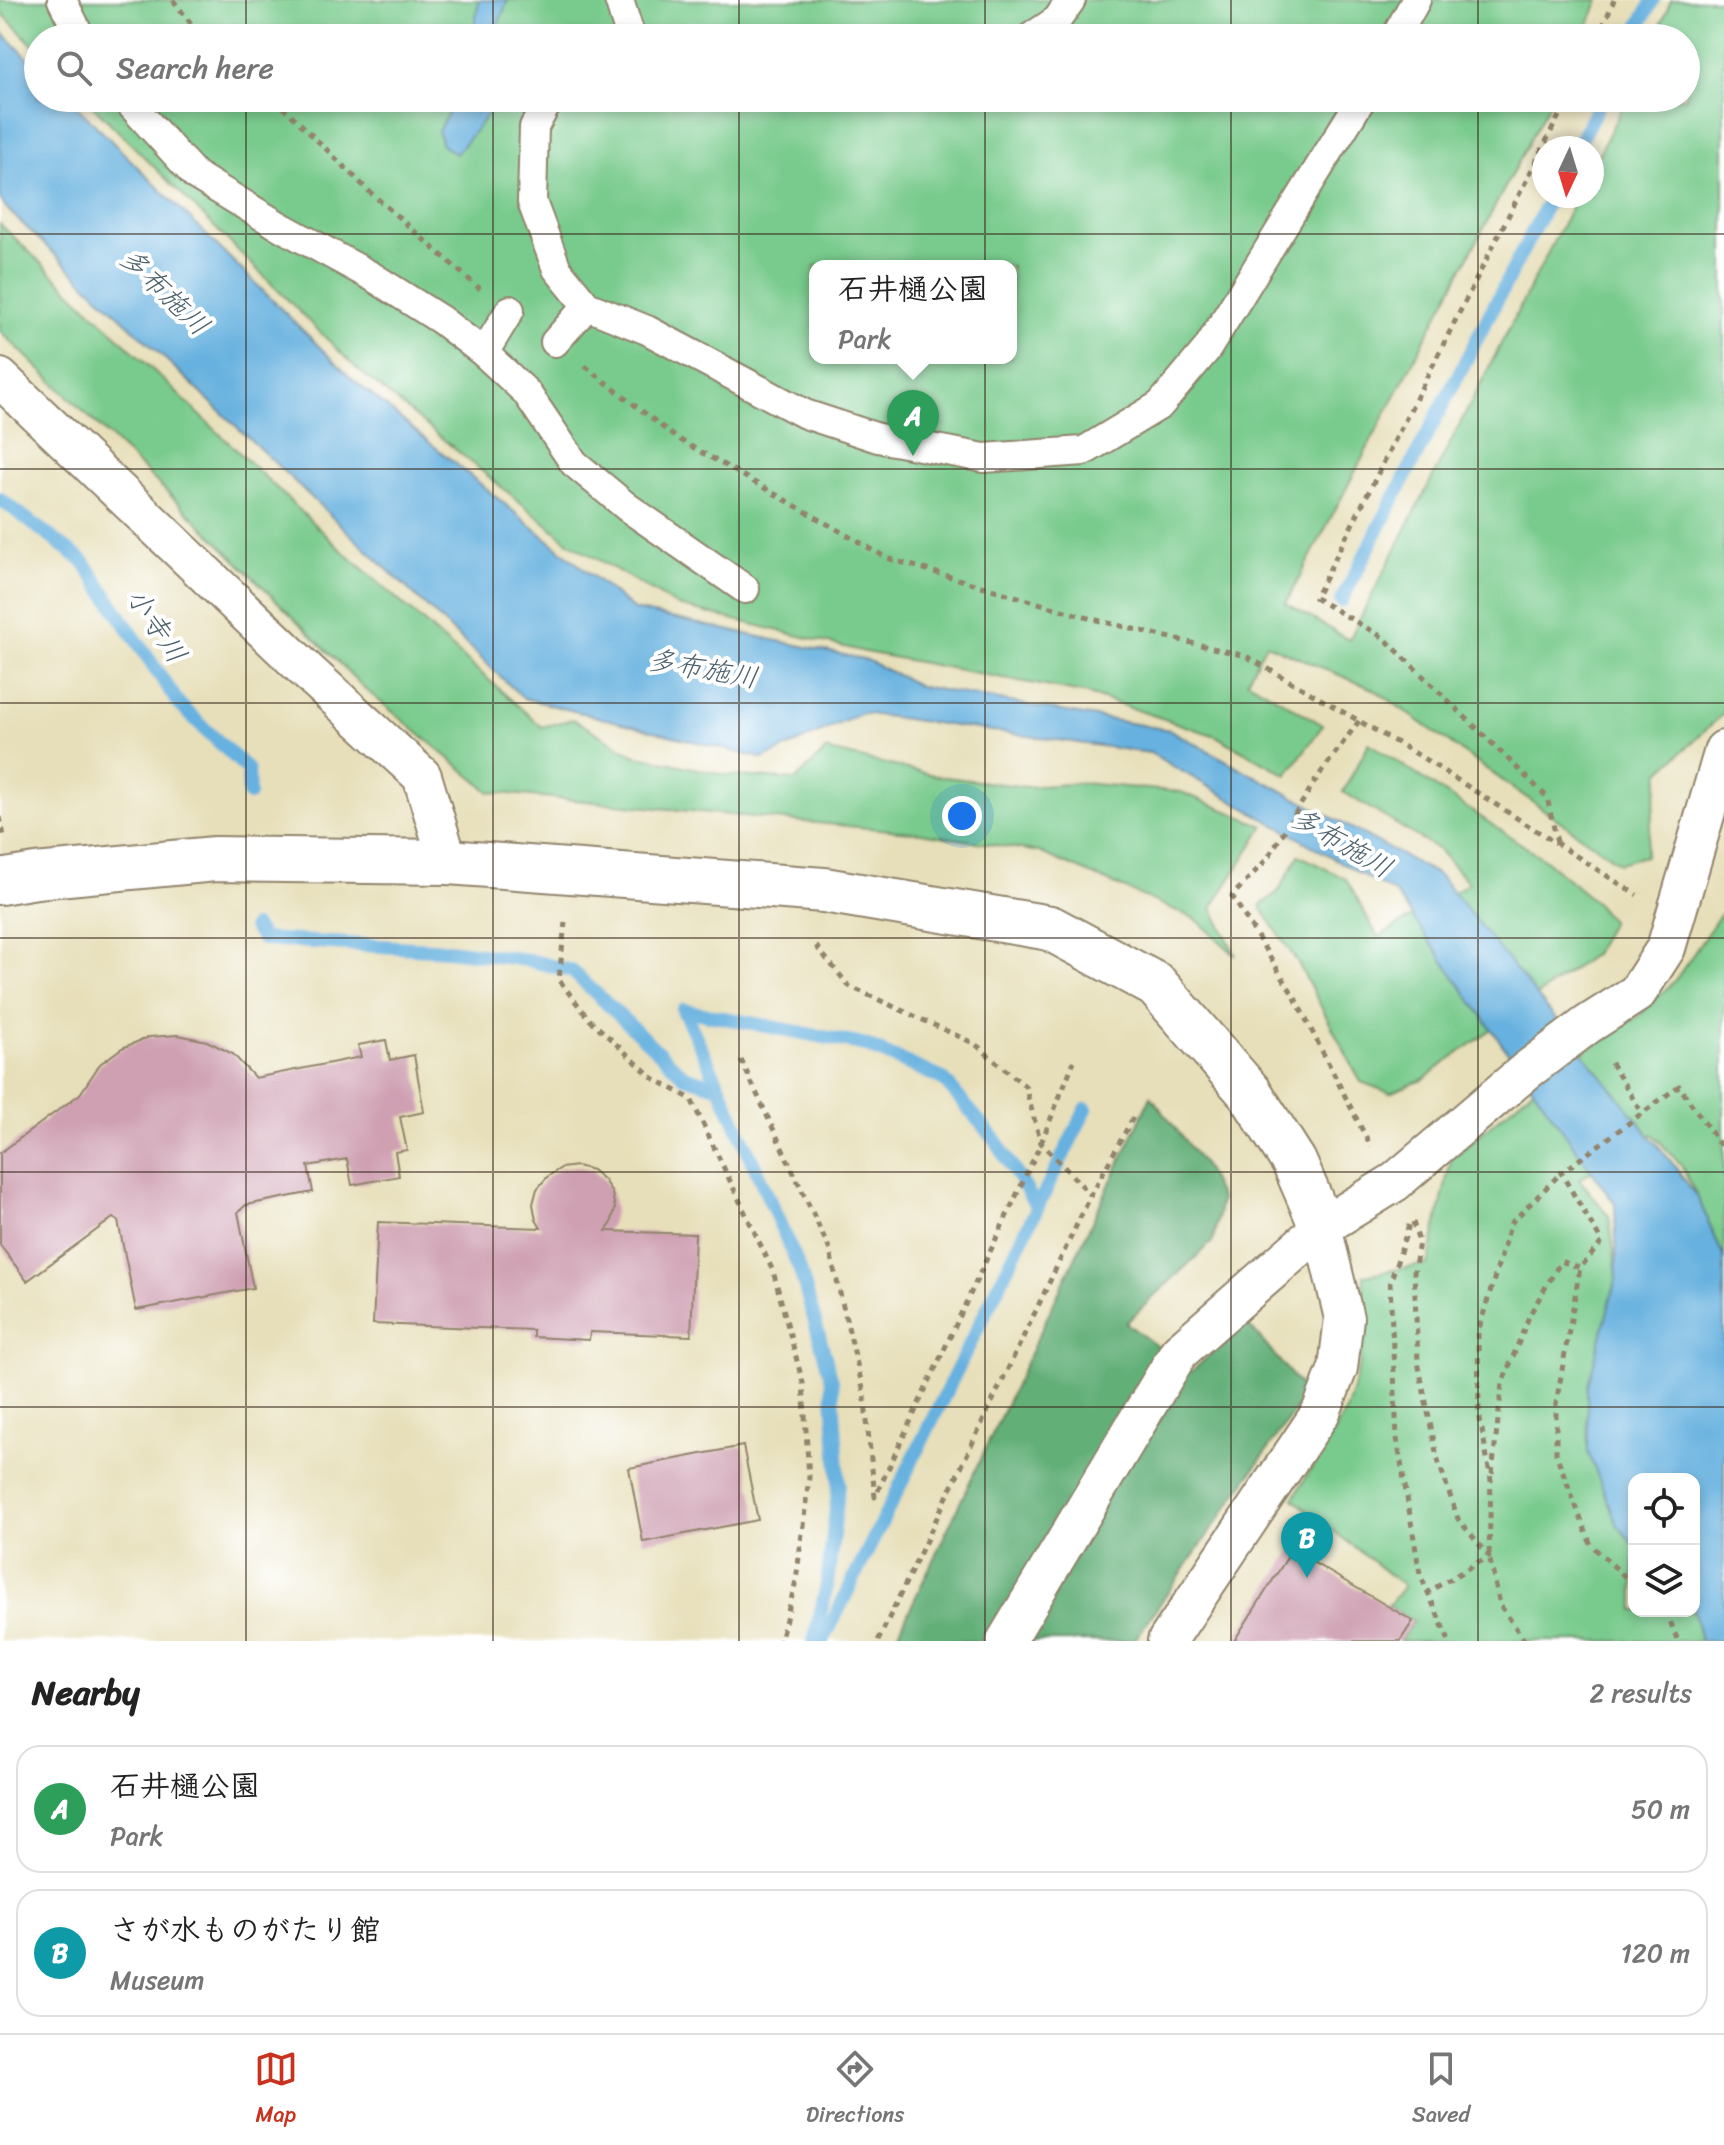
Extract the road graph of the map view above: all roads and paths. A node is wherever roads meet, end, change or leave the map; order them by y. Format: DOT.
graph roads {
  1 [pos="62,0"];
  2 [pos="173,0"];
  3 [pos="619,0"];
  4 [pos="1071,0"];
  5 [pos="1416,0"];
  6 [pos="1614,0"];
  7 [pos="74,24"];
  8 [pos="191,24"];
  9 [pos="627,24"];
  10 [pos="1051,24"];
  11 [pos="1403,24"];
  12 [pos="1604,24"];
  13 [pos="138,112"];
  14 [pos="289,112"];
  15 [pos="542,112"];
  16 [pos="1353,112"];
  17 [pos="1561,112"];
  18 [pos="587,306"];
  19 [pos="510,310"];
  20 [pos="555,342"];
  21 [pos="484,353"];
  22 [pos="0,378"];
  23 [pos="745,589"];
  24 [pos="1359,721"];
  25 [pos="1724,750"];
  26 [pos="1557,843"];
  27 [pos="448,862"];
  28 [pos="0,882"];
  29 [pos="1675,920"];
  30 [pos="565,922"];
  31 [pos="816,946"];
  32 [pos="1587,1025"];
  33 [pos="741,1060"];
  34 [pos="1074,1061"];
  35 [pos="1642,1113"];
  36 [pos="1135,1114"];
  37 [pos="1041,1143"];
  38 [pos="1724,1151"];
  39 [pos="1561,1173"];
  40 [pos="1395,1182"];
  41 [pos="1091,1195"];
  42 [pos="1322,1227"];
  43 [pos="1580,1268"];
  44 [pos="1491,1480"];
  45 [pos="1489,1556"];
  46 [pos="1628,1579"];
  47 [pos="1428,1592"];
  48 [pos="1668,1617"];
  49 [pos="780,1641"];
  50 [pos="878,1641"];
  51 [pos="1006,1641"];
  52 [pos="1167,1641"];
  53 [pos="1449,1641"];
  54 [pos="1525,1641"];
  55 [pos="1678,1641"];
  1 -- 7 [label="street"];
  2 -- 8 [label="path"];
  3 -- 9 [label="street"];
  4 -- 10 [label="street"];
  5 -- 11 [label="street"];
  6 -- 12 [label="path"];
  13 -- 21 [label="street"];
  14 -- 19 [label="path"];
  15 -- 18 [label="street"];
  16 -- 18 [label="street"];
  17 -- 26 [label="path"];
  18 -- 20 [label="street"];
  19 -- 21 [label="street"];
  20 -- 24 [label="path"];
  21 -- 23 [label="street"];
  22 -- 27 [label="street"];
  24 -- 26 [label="path"];
  24 -- 40 [label="path"];
  25 -- 29 [label="street"];
  26 -- 29 [label="path"];
  27 -- 28 [label="street"];
  27 -- 42 [label="street"];
  29 -- 32 [label="street"];
  30 -- 49 [label="path"];
  31 -- 37 [label="path"];
  32 -- 35 [label="path"];
  32 -- 40 [label="street"];
  33 -- 37 [label="path"];
  34 -- 37 [label="path"];
  35 -- 38 [label="path"];
  35 -- 39 [label="path"];
  36 -- 41 [label="path"];
  37 -- 41 [label="path"];
  39 -- 43 [label="path"];
  39 -- 44 [label="path"];
  40 -- 42 [label="street"];
  41 -- 50 [label="path"];
  42 -- 51 [label="street"];
  42 -- 52 [label="street"];
  43 -- 44 [label="path"];
  43 -- 46 [label="path"];
  44 -- 45 [label="path"];
  45 -- 47 [label="path"];
  45 -- 47 [label="path"];
  45 -- 54 [label="path"];
  47 -- 53 [label="path"];
  48 -- 55 [label="path"];
}
